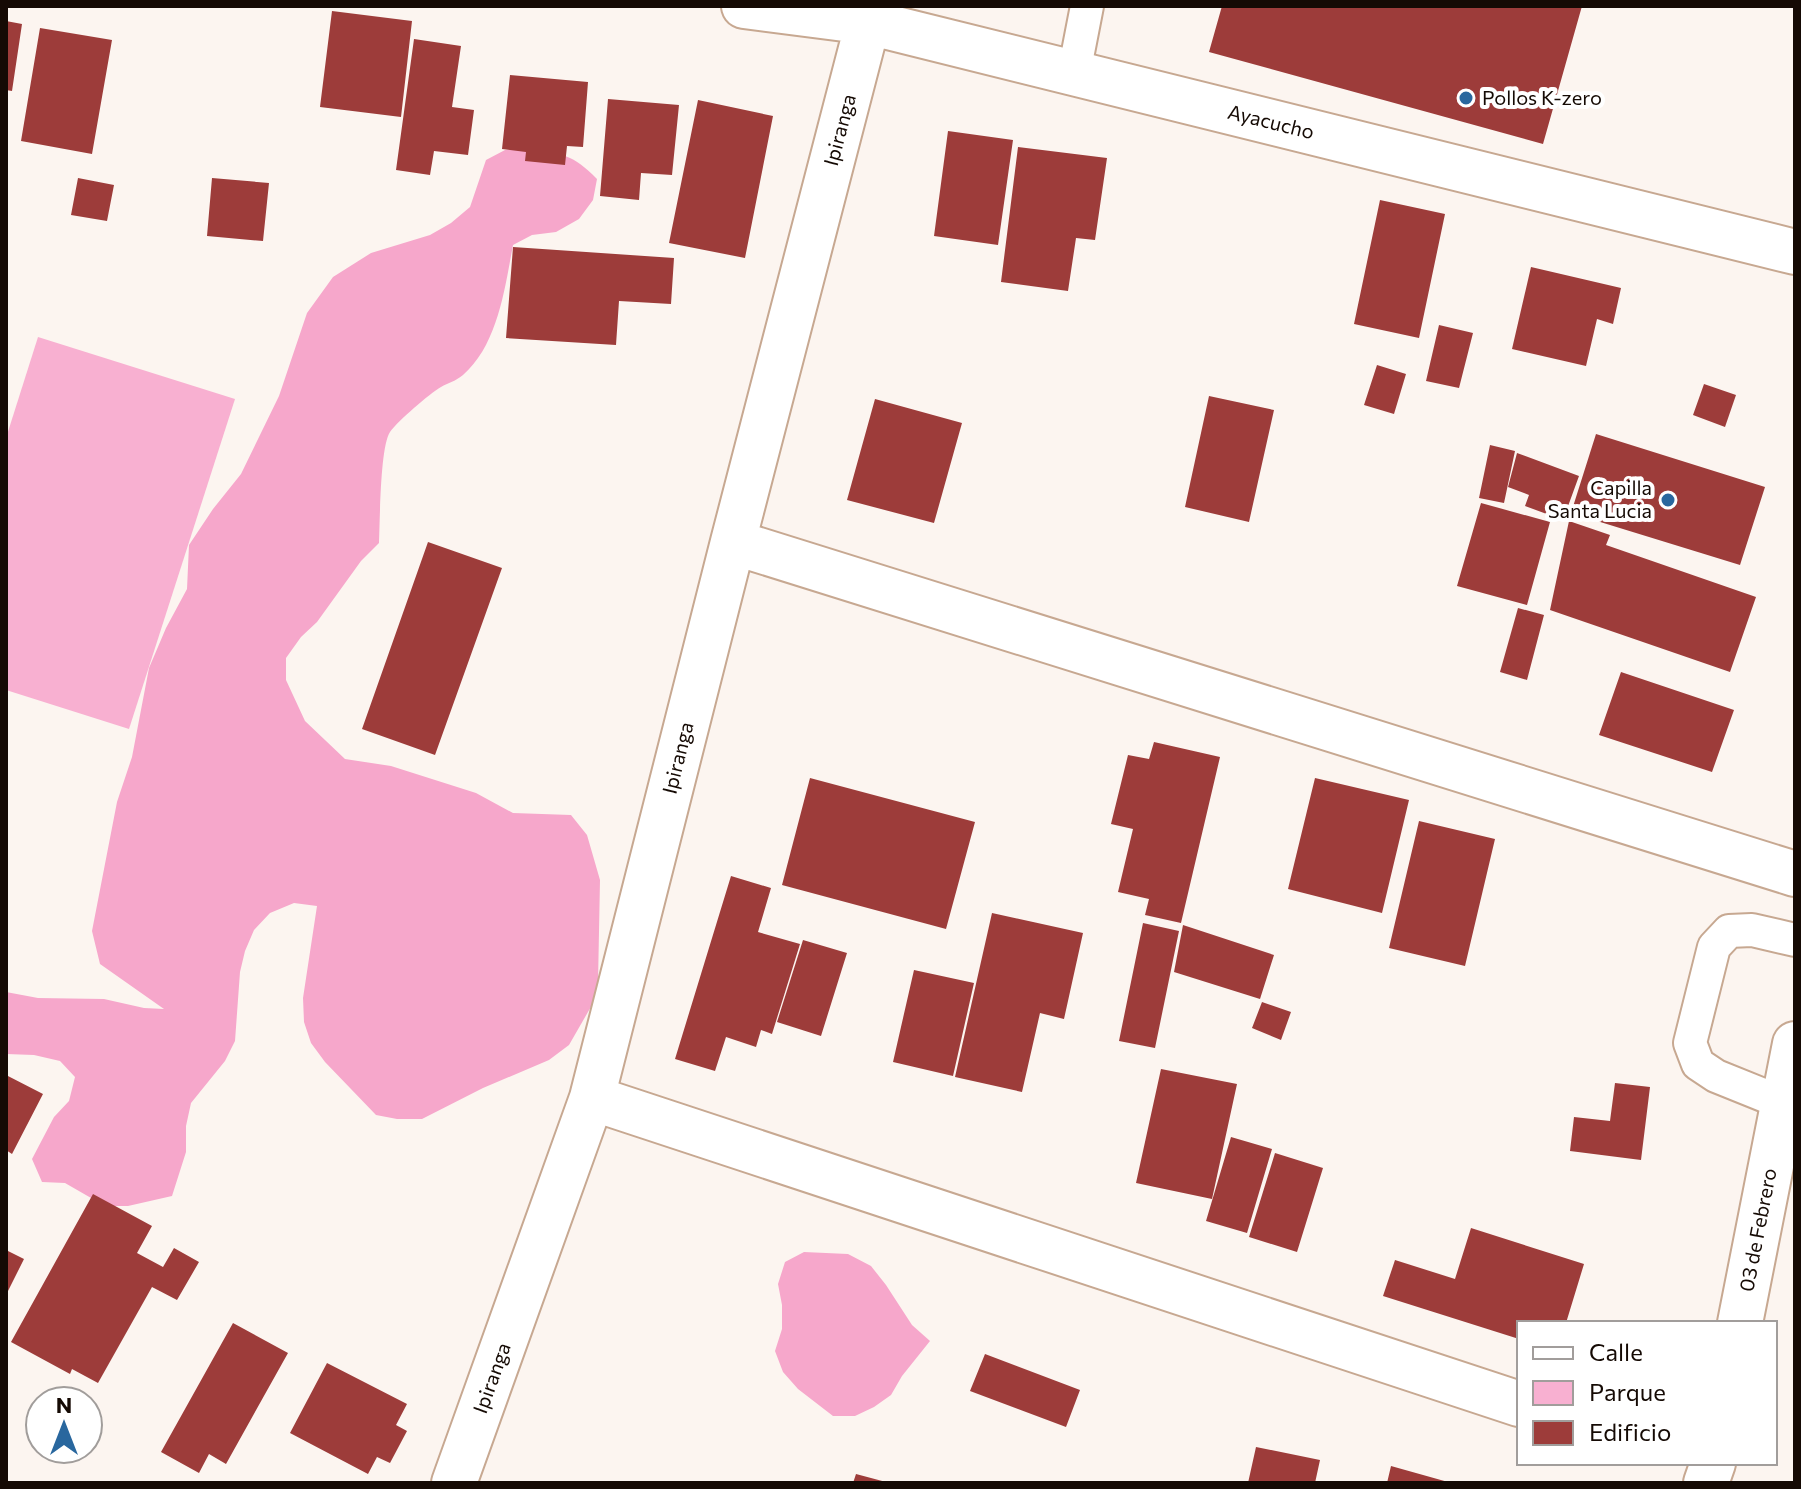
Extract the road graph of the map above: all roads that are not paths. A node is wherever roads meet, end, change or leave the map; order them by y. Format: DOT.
graph roads {
  1 [pos="744,6"];
  2 [pos="1087,6"];
  3 [pos="868,22"];
  4 [pos="1074,73"];
  5 [pos="1795,252"];
  6 [pos="733,542"];
  7 [pos="1795,874"];
  8 [pos="1795,940"];
  9 [pos="1795,1044"];
  10 [pos="592,1098"];
  11 [pos="1783,1103"];
  12 [pos="1740,1321"];
  13 [pos="1517,1403"];
  14 [pos="454,1483"];
  1 -- 3 [label="street, Ayacucho"];
  2 -- 4 [label="lane"];
  3 -- 4 [label="street, Ayacucho"];
  3 -- 6 [label="street, Ipiranga"];
  4 -- 5 [label="street, Ayacucho"];
  6 -- 7 [label="street"];
  6 -- 10 [label="street, Ipiranga"];
  8 -- 11 [label="lane"];
  9 -- 11 [label="street, 03 de Febrero"];
  10 -- 13 [label="street"];
  10 -- 14 [label="street, Ipiranga"];
  11 -- 12 [label="street, 03 de Febrero"];
}
